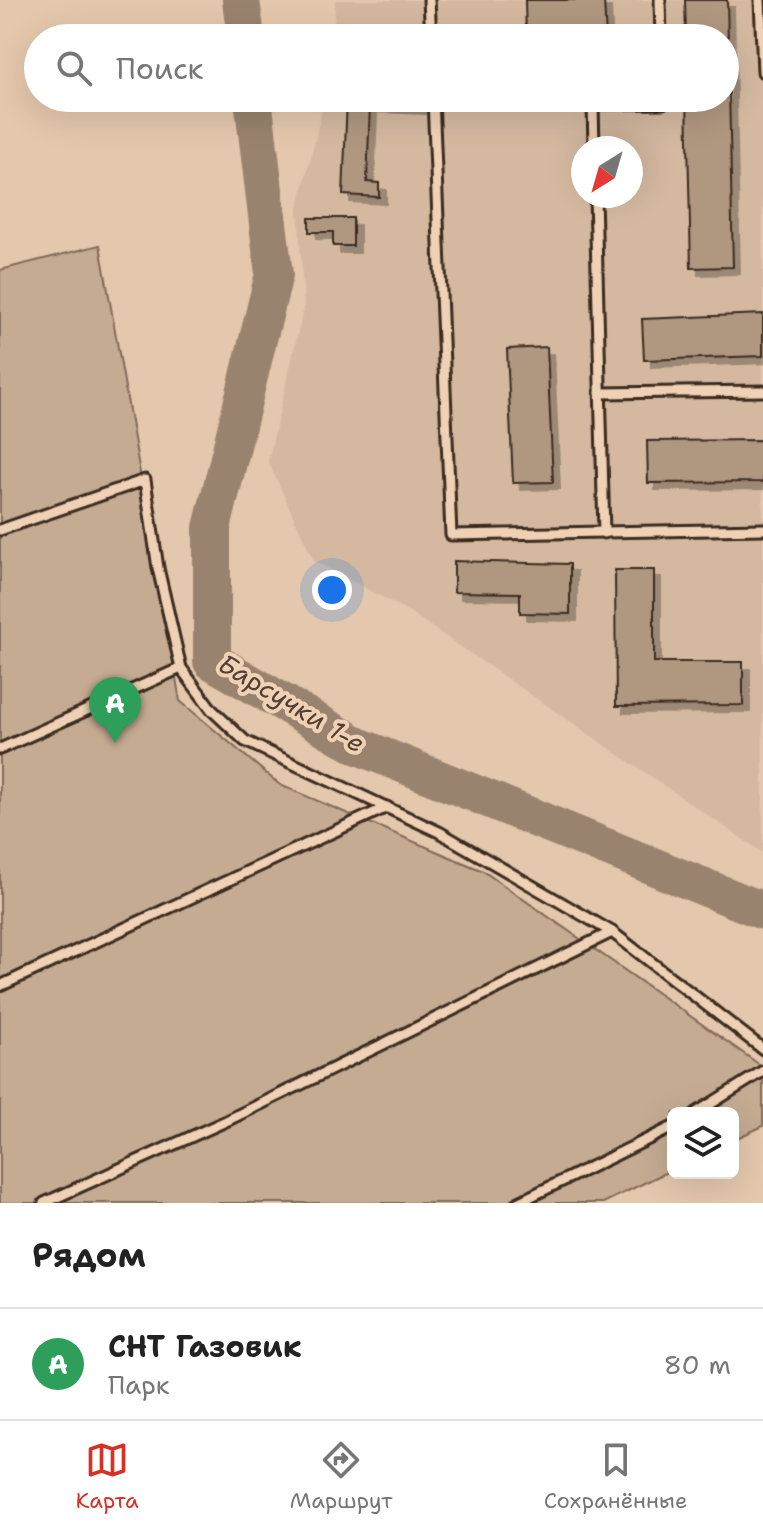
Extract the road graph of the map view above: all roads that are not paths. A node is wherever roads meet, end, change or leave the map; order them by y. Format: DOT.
graph roads {
  1 [pos="429,0"];
  2 [pos="660,0"];
  3 [pos="760,0"];
  4 [pos="430,24"];
  5 [pos="661,24"];
  6 [pos="763,72"];
  7 [pos="434,112"];
  8 [pos="593,112"];
  9 [pos="594,136"];
  10 [pos="595,208"];
  11 [pos="763,391"];
  12 [pos="600,393"];
  13 [pos="763,529"];
  14 [pos="0,530"];
  15 [pos="604,533"];
  16 [pos="181,668"];
  17 [pos="0,749"];
  18 [pos="387,807"];
  19 [pos="612,932"];
  20 [pos="0,986"];
  21 [pos="763,1049"];
  22 [pos="763,1071"];
  23 [pos="706,1107"];
  24 [pos="667,1130"];
  25 [pos="44,1203"];
  26 [pos="517,1203"];
  1 -- 4 [label="lane"];
  2 -- 5 [label="lane"];
  3 -- 6 [label="lane"];
  7 -- 15 [label="lane"];
  8 -- 9 [label="lane"];
  10 -- 12 [label="lane"];
  11 -- 12 [label="lane"];
  12 -- 15 [label="lane"];
  13 -- 15 [label="lane"];
  14 -- 16 [label="lane"];
  16 -- 17 [label="lane"];
  16 -- 18 [label="lane"];
  18 -- 19 [label="lane"];
  18 -- 20 [label="lane"];
  19 -- 21 [label="lane"];
  19 -- 25 [label="lane"];
  22 -- 23 [label="lane"];
  24 -- 26 [label="lane"];
}
